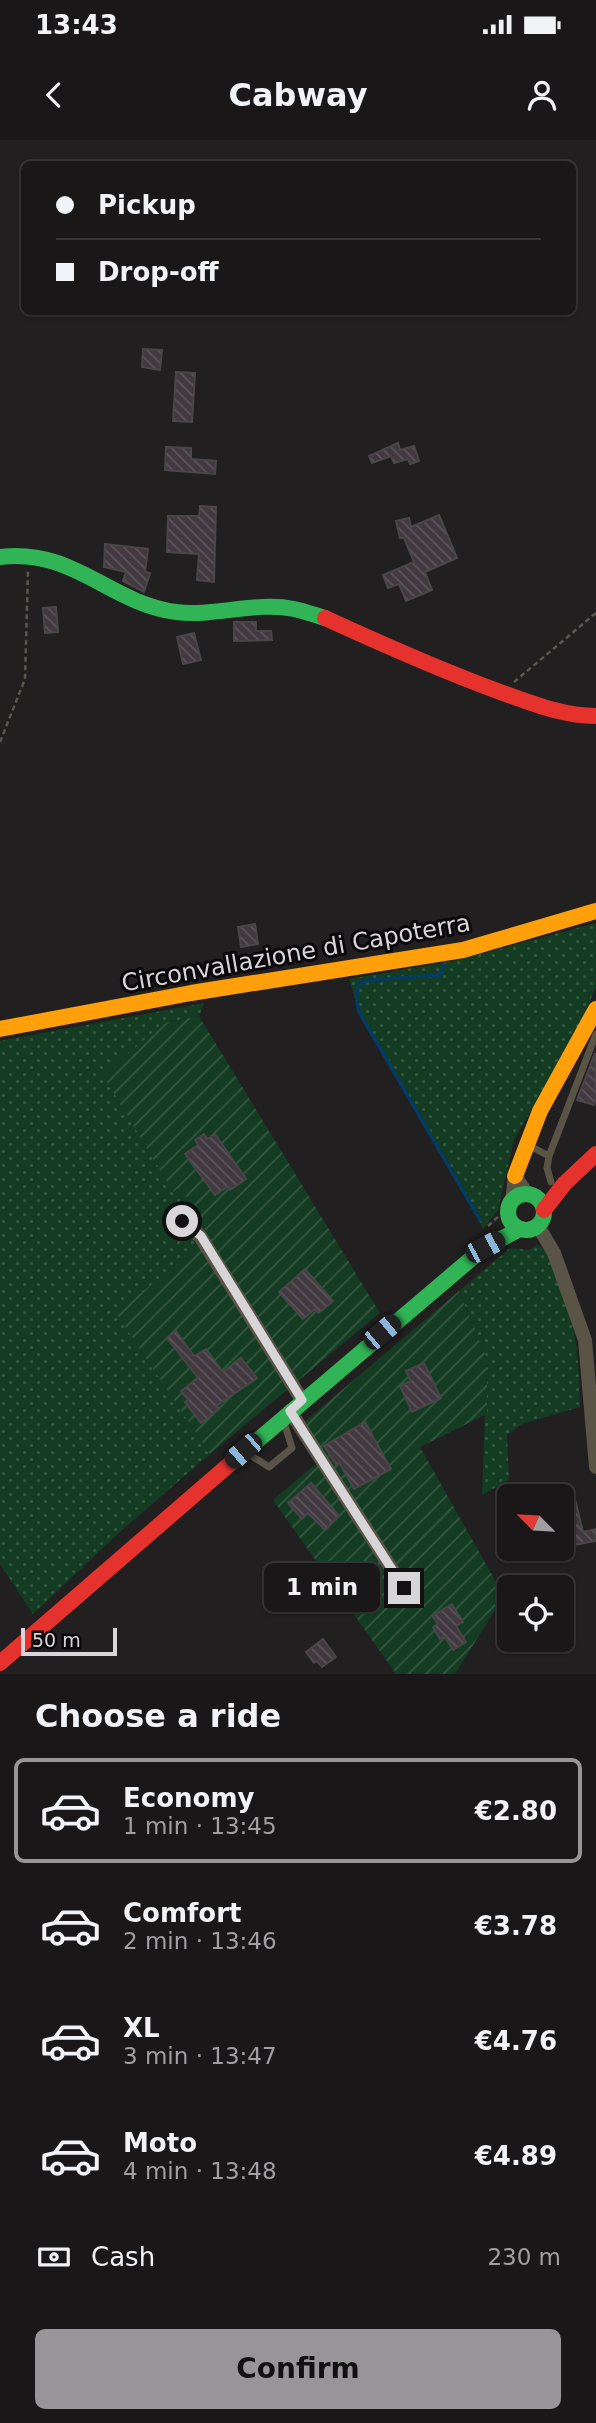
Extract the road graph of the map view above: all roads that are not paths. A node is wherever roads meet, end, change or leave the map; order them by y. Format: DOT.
graph roads {
  1 [pos="0,557"];
  2 [pos="596,716"];
  3 [pos="596,911"];
  4 [pos="596,1009"];
  5 [pos="0,1029"];
  6 [pos="596,1034"];
  7 [pos="541,1107"];
  8 [pos="562,1120"];
  9 [pos="524,1143"];
  10 [pos="596,1154"];
  11 [pos="549,1156"];
  12 [pos="578,1168"];
  13 [pos="551,1182"];
  14 [pos="516,1206"];
  15 [pos="541,1218"];
  16 [pos="182,1221"];
  17 [pos="291,1410"];
  18 [pos="243,1451"];
  19 [pos="596,1466"];
  20 [pos="404,1588"];
  21 [pos="0,1663"];
  1 -- 2 [label="street"];
  3 -- 5 [label="street, Circonvallazione di Capoterra"];
  4 -- 7 [label="street"];
  6 -- 8 [label="lane"];
  7 -- 8 [label="lane"];
  7 -- 9 [label="street"];
  8 -- 11 [label="lane"];
  9 -- 11 [label="lane"];
  9 -- 14 [label="street"];
  10 -- 12 [label="street"];
  11 -- 13 [label="lane"];
  12 -- 13 [label="street"];
  12 -- 15 [label="street"];
  13 -- 14 [label="street"];
  14 -- 15 [label="street"];
  14 -- 15 [label="street"];
  14 -- 17 [label="street"];
  15 -- 19 [label="street"];
  16 -- 17 [label="street"];
  17 -- 18 [label="street"];
  17 -- 18 [label="lane"];
  17 -- 20 [label="street"];
  18 -- 21 [label="street"];
}
